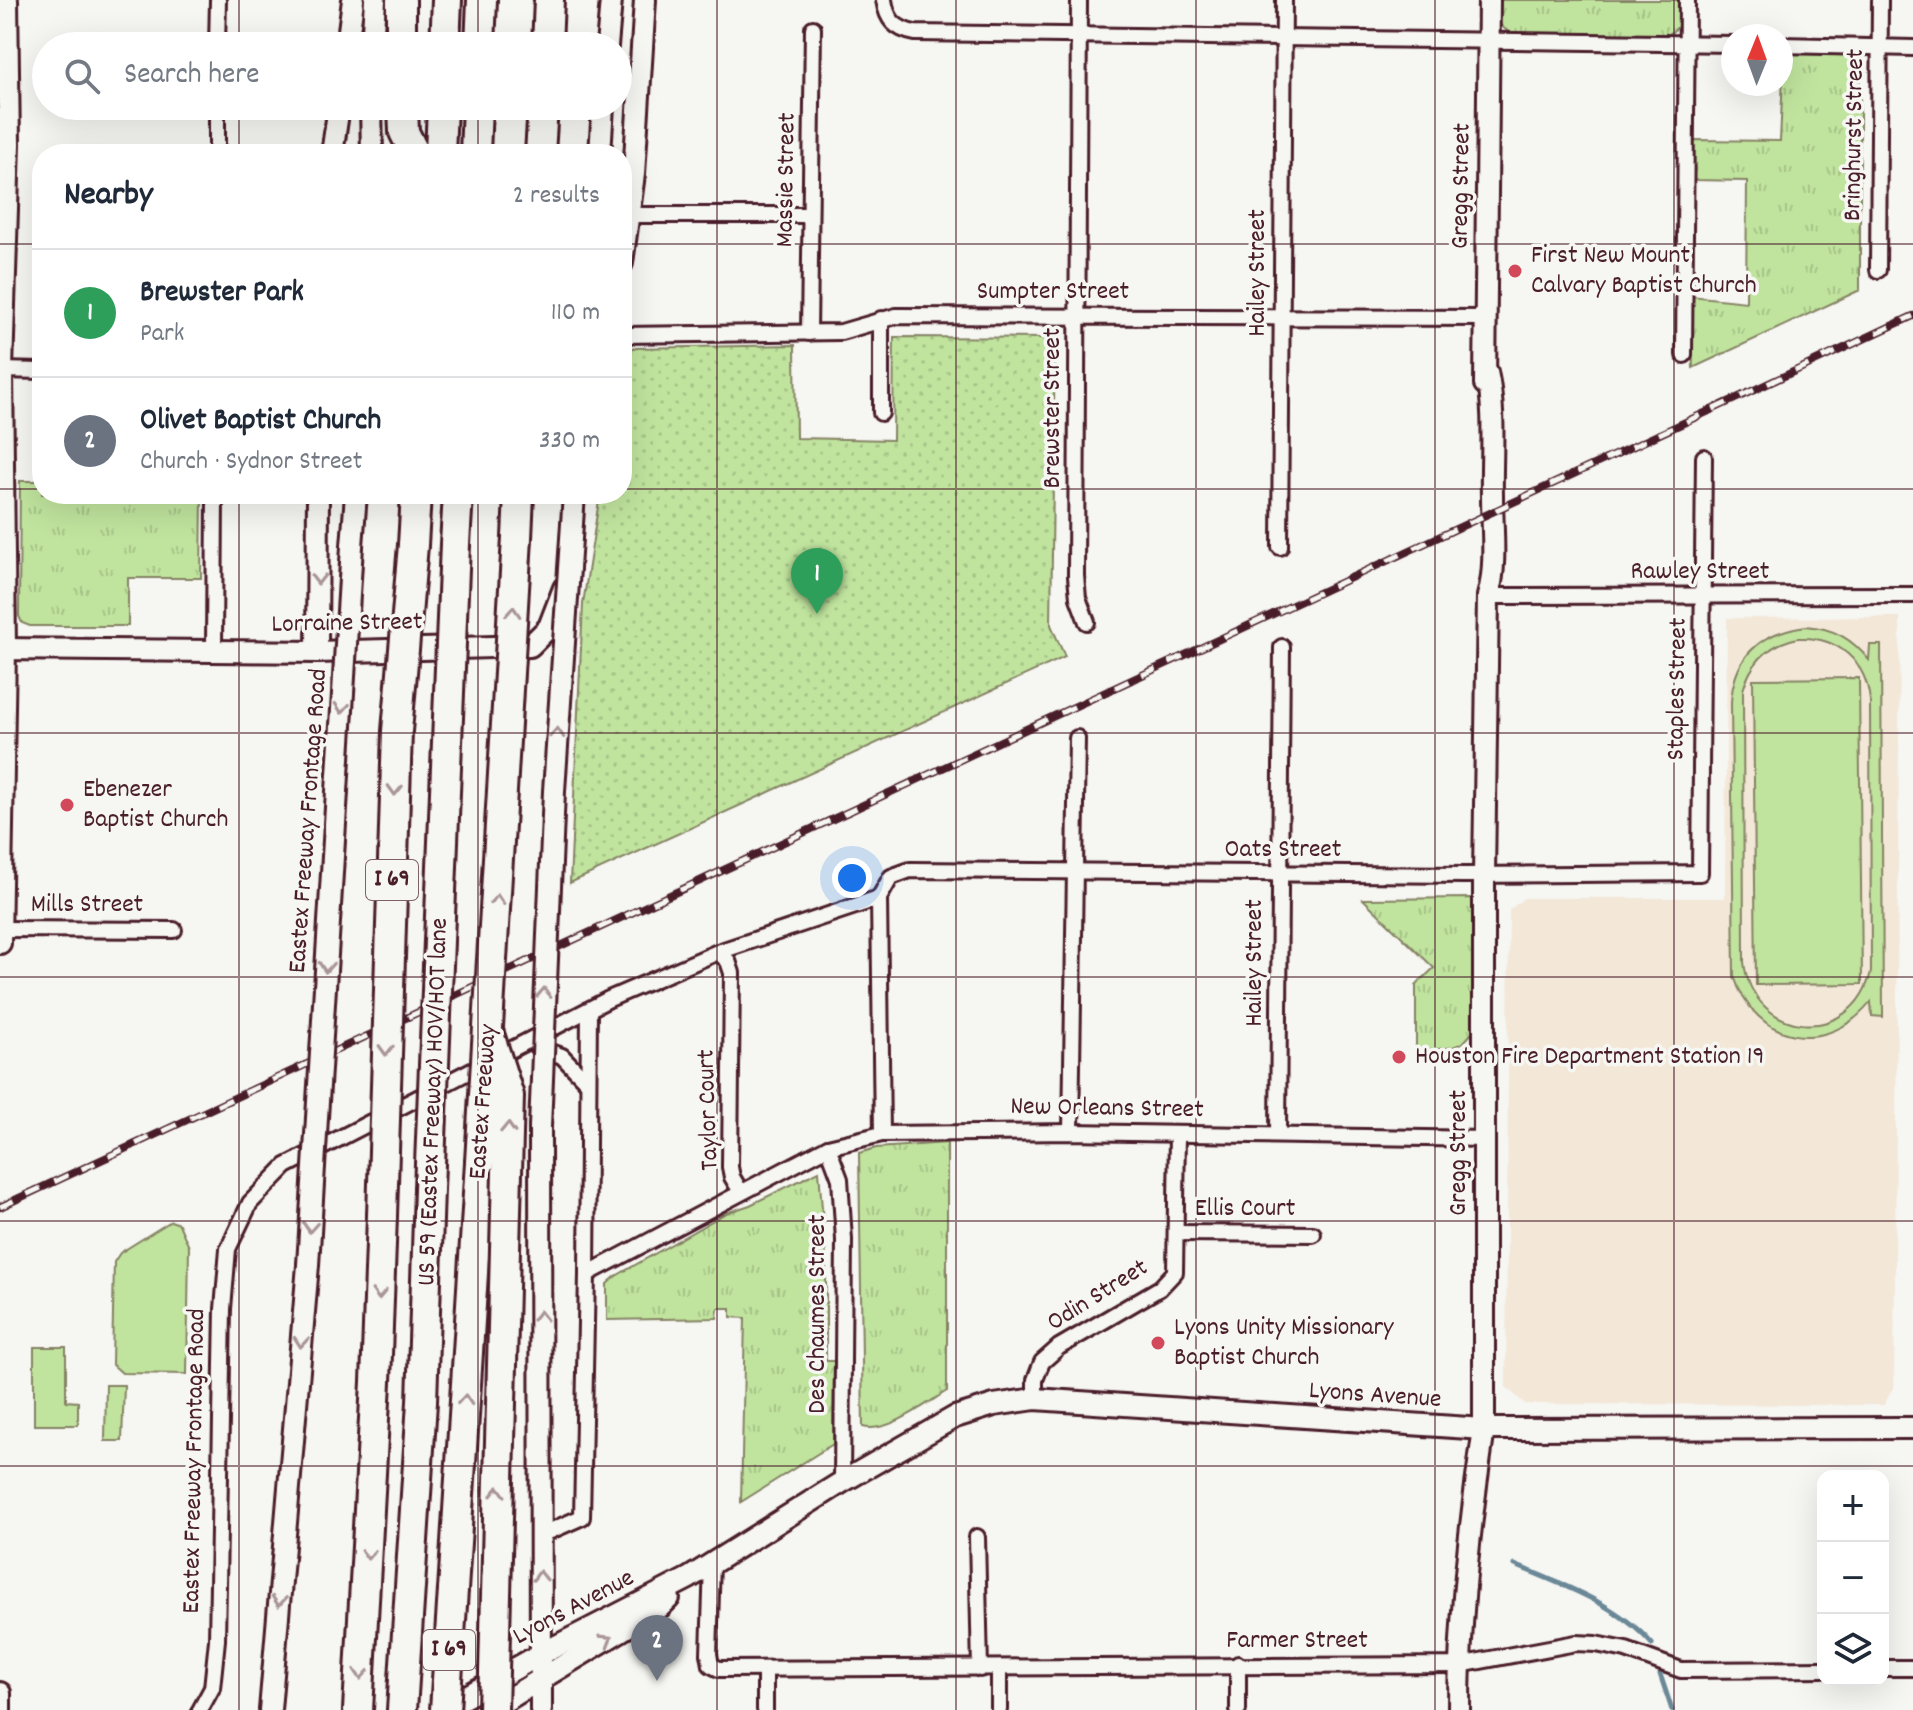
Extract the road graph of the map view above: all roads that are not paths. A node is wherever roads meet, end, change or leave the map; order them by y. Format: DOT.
graph roads {
  1 [pos="7,0"];
  2 [pos="218,0"];
  3 [pos="353,0"];
  4 [pos="375,0"];
  5 [pos="401,0"];
  6 [pos="447,0"];
  7 [pos="482,0"];
  8 [pos="549,0"];
  9 [pos="611,0"];
  10 [pos="645,0"];
  11 [pos="884,0"];
  12 [pos="1079,0"];
  13 [pos="1284,0"];
  14 [pos="1489,0"];
  15 [pos="1687,0"];
  16 [pos="1880,0"];
  17 [pos="813,28"];
  18 [pos="217,32"];
  19 [pos="349,32"];
  20 [pos="373,32"];
  21 [pos="401,32"];
  22 [pos="446,32"];
  23 [pos="481,32"];
  24 [pos="548,32"];
  25 [pos="608,32"];
  26 [pos="1079,36"];
  27 [pos="1284,38"];
  28 [pos="1489,40"];
  29 [pos="1687,43"];
  30 [pos="1721,44"];
  31 [pos="1793,45"];
  32 [pos="1880,47"];
  33 [pos="1913,48"];
  34 [pos="4,91"];
  35 [pos="217,120"];
  36 [pos="337,120"];
  37 [pos="371,120"];
  38 [pos="404,120"];
  39 [pos="441,120"];
  40 [pos="476,120"];
  41 [pos="542,120"];
  42 [pos="602,120"];
  43 [pos="217,144"];
  44 [pos="333,144"];
  45 [pos="372,144"];
  46 [pos="410,144"];
  47 [pos="440,144"];
  48 [pos="475,144"];
  49 [pos="541,144"];
  50 [pos="601,144"];
  51 [pos="632,186"];
  52 [pos="632,215"];
  53 [pos="810,215"];
  54 [pos="1878,270"];
  55 [pos="1077,316"];
  56 [pos="1282,317"];
  57 [pos="1487,318"];
  58 [pos="881,319"];
  59 [pos="809,333"];
  60 [pos="632,335"];
  61 [pos="1684,355"];
  62 [pos="1,370"];
  63 [pos="32,371"];
  64 [pos="881,413"];
  65 [pos="1704,457"];
  66 [pos="215,504"];
  67 [pos="318,504"];
  68 [pos="355,504"];
  69 [pos="415,504"];
  70 [pos="457,504"];
  71 [pos="519,504"];
  72 [pos="573,504"];
  73 [pos="579,504"];
  74 [pos="1280,547"];
  75 [pos="1913,595"];
  76 [pos="1488,596"];
  77 [pos="1703,596"];
  78 [pos="1087,622"];
  79 [pos="1282,647"];
  80 [pos="3,649"];
  81 [pos="214,650"];
  82 [pos="317,652"];
  83 [pos="1077,738"];
  84 [pos="1075,871"];
  85 [pos="1700,873"];
  86 [pos="1280,874"];
  87 [pos="1484,875"];
  88 [pos="879,898"];
  89 [pos="0,929"];
  90 [pos="174,930"];
  91 [pos="0,943"];
  92 [pos="718,952"];
  93 [pos="589,1011"];
  94 [pos="489,1034"];
  95 [pos="526,1043"];
  96 [pos="588,1083"];
  97 [pos="1071,1132"];
  98 [pos="882,1134"];
  99 [pos="1177,1134"];
  100 [pos="1278,1135"];
  101 [pos="1485,1139"];
  102 [pos="828,1147"];
  103 [pos="741,1192"];
  104 [pos="1177,1233"];
  105 [pos="1313,1234"];
  106 [pos="587,1274"];
  107 [pos="1035,1399"];
  108 [pos="1913,1428"];
  109 [pos="1484,1429"];
  110 [pos="842,1482"];
  111 [pos="539,1536"];
  112 [pos="977,1537"];
  113 [pos="712,1563"];
  114 [pos="689,1578"];
  115 [pos="541,1654"];
  116 [pos="1238,1664"];
  117 [pos="1459,1665"];
  118 [pos="1889,1668"];
  119 [pos="1913,1668"];
  120 [pos="765,1669"];
  121 [pos="980,1669"];
  122 [pos="999,1669"];
  123 [pos="1817,1669"];
  124 [pos="541,1681"];
  125 [pos="0,1693"];
  126 [pos="0,1710"];
  127 [pos="200,1710"];
  128 [pos="270,1710"];
  129 [pos="358,1710"];
  130 [pos="402,1710"];
  131 [pos="443,1710"];
  132 [pos="492,1710"];
  133 [pos="541,1710"];
  134 [pos="765,1710"];
  135 [pos="999,1710"];
  136 [pos="1238,1710"];
  137 [pos="1459,1710"];
  1 -- 34 [label="main road"];
  2 -- 18 [label="street"];
  3 -- 19 [label="main road"];
  4 -- 20 [label="main road"];
  5 -- 21 [label="highway"];
  6 -- 22 [label="highway"];
  7 -- 23 [label="highway"];
  8 -- 24 [label="highway"];
  9 -- 25 [label="main road"];
  10 -- 51 [label="main road"];
  11 -- 26 [label="street"];
  12 -- 26 [label="street, Brewster Street"];
  13 -- 27 [label="street, Hailey Street"];
  14 -- 28 [label="main road, Gregg Street"];
  15 -- 29 [label="street"];
  16 -- 32 [label="street, Bringhurst Street"];
  17 -- 53 [label="street, Massie Street"];
  26 -- 27 [label="street"];
  26 -- 55 [label="street, Brewster Street"];
  27 -- 28 [label="street"];
  27 -- 56 [label="street, Hailey Street"];
  28 -- 29 [label="street"];
  28 -- 57 [label="main road, Gregg Street"];
  29 -- 30 [label="street"];
  29 -- 61 [label="street"];
  31 -- 32 [label="street"];
  32 -- 33 [label="street"];
  32 -- 54 [label="street, Bringhurst Street"];
  34 -- 62 [label="main road"];
  35 -- 43 [label="street"];
  36 -- 44 [label="main road"];
  37 -- 45 [label="main road"];
  38 -- 46 [label="highway"];
  39 -- 47 [label="highway"];
  40 -- 48 [label="highway"];
  41 -- 49 [label="highway"];
  42 -- 50 [label="main road"];
  52 -- 53 [label="street"];
  53 -- 59 [label="street, Massie Street"];
  55 -- 56 [label="street, Sumpter Street"];
  55 -- 58 [label="street, Sumpter Street"];
  55 -- 78 [label="street, Brewster Street"];
  56 -- 57 [label="street, Sumpter Street"];
  56 -- 74 [label="street, Hailey Street"];
  57 -- 76 [label="main road, Gregg Street"];
  58 -- 59 [label="street, Sumpter Street"];
  58 -- 64 [label="street"];
  59 -- 60 [label="street, Sumpter Street"];
  62 -- 63 [label="street"];
  62 -- 80 [label="main road"];
  65 -- 77 [label="street, Staples Street"];
  66 -- 81 [label="street"];
  67 -- 82 [label="main road, one-way"];
  68 -- 128 [label="main road, Eastex Freeway Frontage Road, one-way, bridge"];
  69 -- 129 [label="highway, I 69, one-way, bridge"];
  70 -- 130 [label="highway, US 59 (Eastex Freeway) HOV/HOT lane, bridge"];
  94 -- 71 [label="highway, Eastex Freeway / I 69, one-way, bridge"];
  111 -- 72 [label="main road, one-way, bridge"];
  73 -- 82 [label="main road, Lorraine Street"];
  75 -- 77 [label="street, Rawley Street"];
  76 -- 77 [label="street, Rawley Street"];
  76 -- 87 [label="main road, Gregg Street"];
  77 -- 85 [label="street, Staples Street"];
  79 -- 86 [label="street, Hailey Street"];
  80 -- 81 [label="main road, Lorraine Street"];
  80 -- 89 [label="main road"];
  81 -- 82 [label="main road, Lorraine Street"];
  83 -- 84 [label="street"];
  84 -- 86 [label="street, Oats Street"];
  84 -- 88 [label="street, Oats Street"];
  84 -- 97 [label="street"];
  85 -- 87 [label="street, Oats Street"];
  86 -- 87 [label="street, Oats Street"];
  86 -- 100 [label="street, Hailey Street"];
  87 -- 101 [label="main road, Gregg Street"];
  88 -- 92 [label="street"];
  88 -- 98 [label="street"];
  89 -- 90 [label="street, Mills Street"];
  89 -- 91 [label="main road"];
  92 -- 93 [label="street"];
  92 -- 103 [label="street, Taylor Court"];
  93 -- 95 [label="street, Eastex Freeway Frontage Road"];
  93 -- 96 [label="street"];
  131 -- 94 [label="highway, Eastex Freeway / I 69, one-way, bridge"];
  132 -- 94 [label="highway, one-way, bridge"];
  95 -- 96 [label="street"];
  95 -- 127 [label="street, Eastex Freeway Frontage Road"];
  96 -- 106 [label="street"];
  97 -- 98 [label="street, New Orleans Street"];
  97 -- 99 [label="street, New Orleans Street"];
  98 -- 102 [label="street, New Orleans Street"];
  99 -- 100 [label="street, New Orleans Street"];
  99 -- 104 [label="street, Odin Street"];
  100 -- 101 [label="street, New Orleans Street"];
  101 -- 109 [label="main road, Gregg Street"];
  102 -- 103 [label="street, New Orleans Street"];
  102 -- 110 [label="street, Des Chaumes Street"];
  103 -- 106 [label="street, Taylor Court"];
  104 -- 105 [label="street, Ellis Court"];
  104 -- 107 [label="street, Odin Street"];
  106 -- 111 [label="street"];
  107 -- 109 [label="main road, Lyons Avenue"];
  107 -- 110 [label="main road, Lyons Avenue"];
  108 -- 109 [label="main road, Lyons Avenue"];
  109 -- 117 [label="main road, Gregg Street"];
  110 -- 113 [label="main road, Lyons Avenue"];
  115 -- 111 [label="main road, one-way"];
  112 -- 121 [label="street"];
  113 -- 114 [label="main road, Lyons Avenue"];
  113 -- 120 [label="street, Farmer Street"];
  114 -- 115 [label="main road, Lyons Avenue"];
  124 -- 114 [label="main road, Lyons Avenue, one-way"];
  115 -- 124 [label="main road"];
  115 -- 131 [label="main road, Lyons Avenue"];
  116 -- 117 [label="street, Farmer Street"];
  116 -- 122 [label="street, Farmer Street"];
  116 -- 136 [label="street"];
  117 -- 123 [label="street, Farmer Street"];
  117 -- 137 [label="main road, Gregg Street"];
  118 -- 119 [label="street"];
  120 -- 121 [label="street, Farmer Street"];
  120 -- 134 [label="street"];
  121 -- 122 [label="street, Farmer Street"];
  122 -- 135 [label="street"];
  124 -- 132 [label="main road, Lyons Avenue"];
  124 -- 133 [label="main road"];
  125 -- 126 [label="main road"];
}
